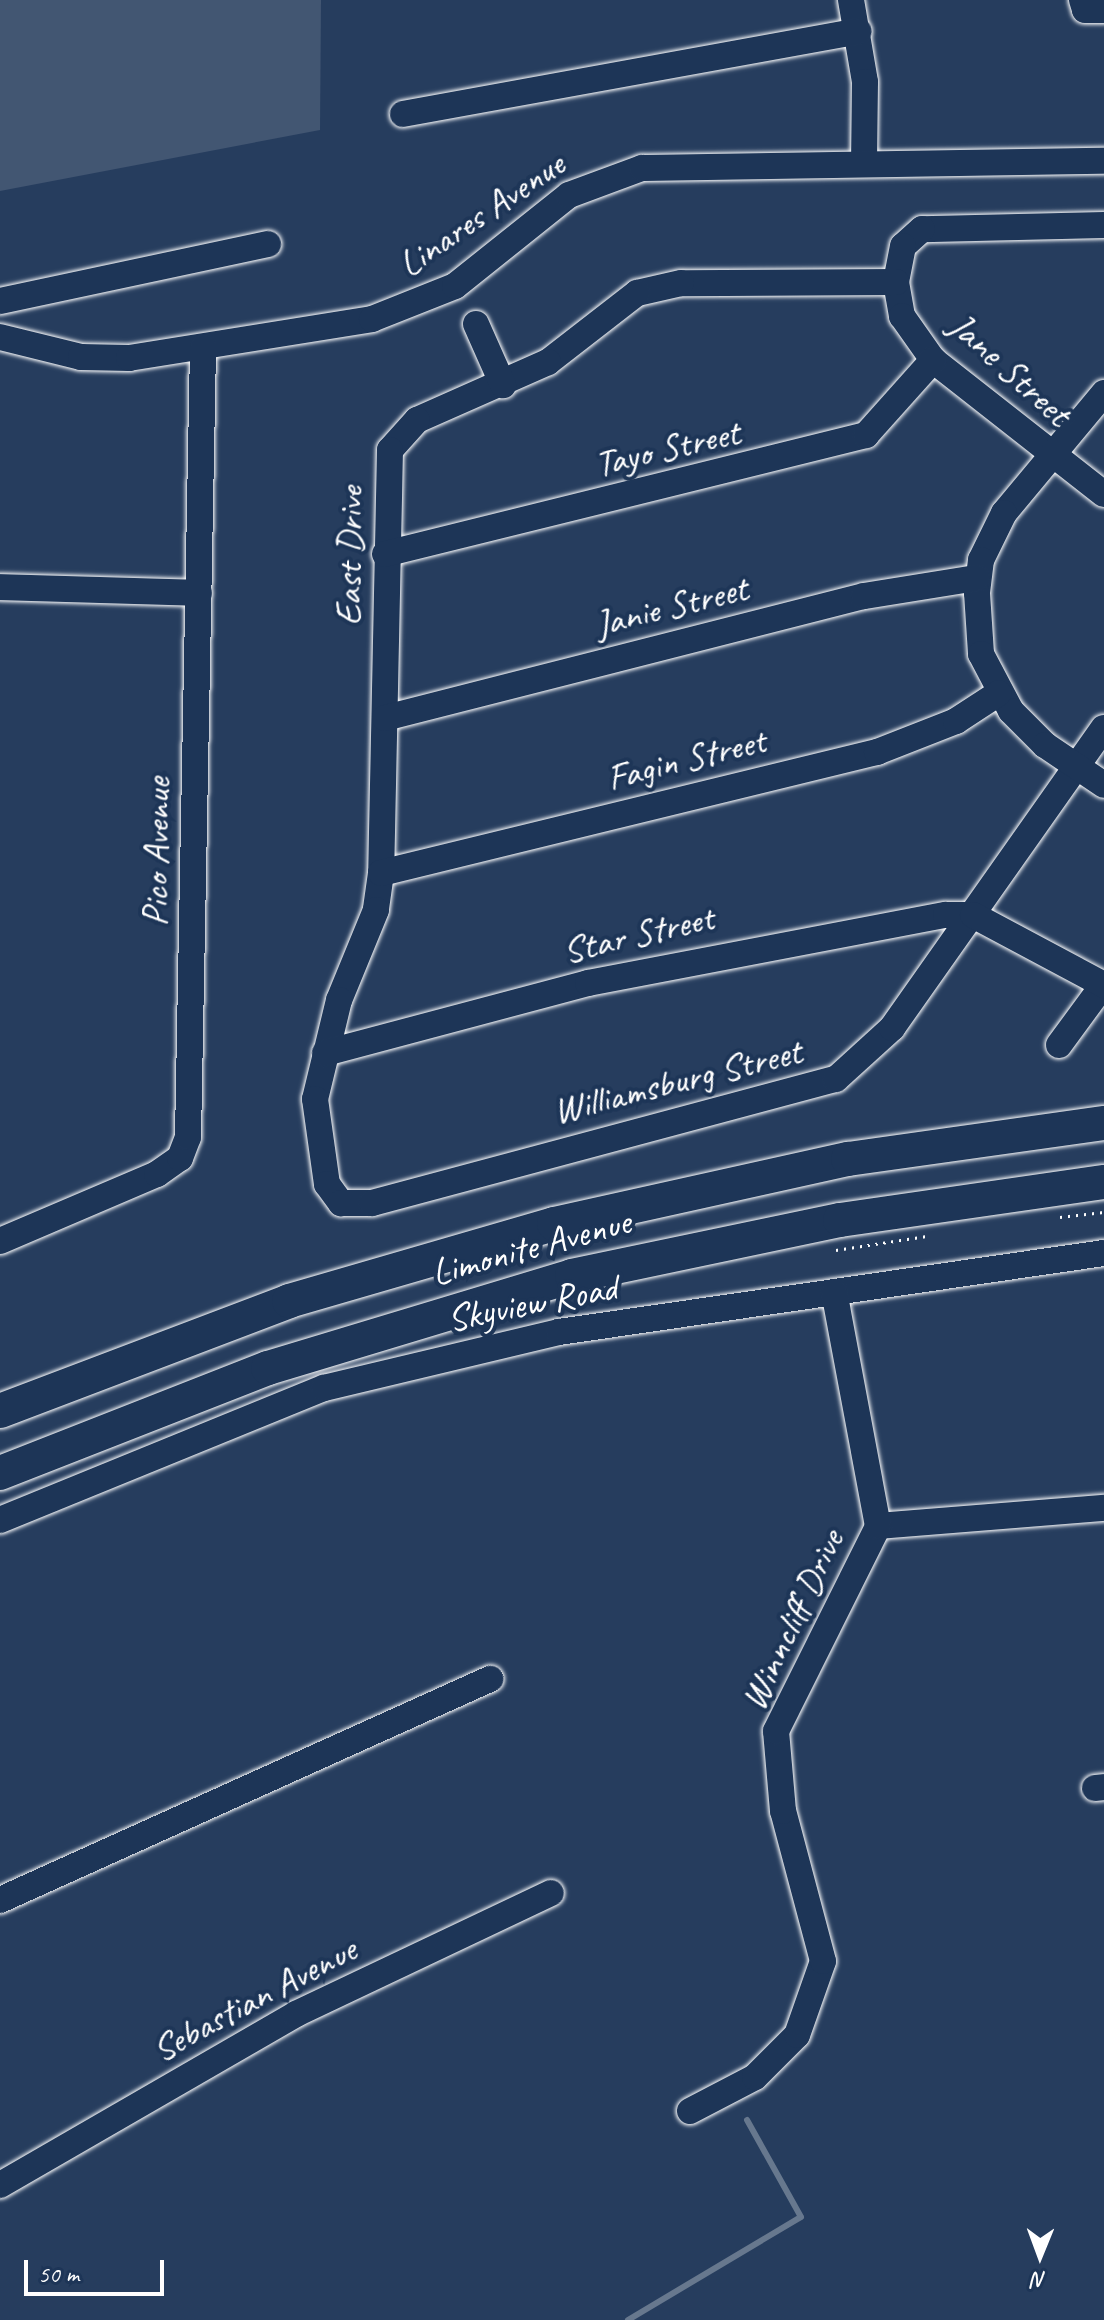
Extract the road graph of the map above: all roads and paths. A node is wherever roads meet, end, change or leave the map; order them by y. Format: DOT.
graph roads {
  1 [pos="851,0"];
  2 [pos="1082,0"];
  3 [pos="1104,10"];
  4 [pos="858,31"];
  5 [pos="403,114"];
  6 [pos="1104,161"];
  7 [pos="864,162"];
  8 [pos="1104,225"];
  9 [pos="268,244"];
  10 [pos="896,282"];
  11 [pos="0,301"];
  12 [pos="476,324"];
  13 [pos="0,337"];
  14 [pos="203,347"];
  15 [pos="933,360"];
  16 [pos="503,385"];
  17 [pos="1104,393"];
  18 [pos="1049,458"];
  19 [pos="1104,494"];
  20 [pos="385,554"];
  21 [pos="977,578"];
  22 [pos="0,587"];
  23 [pos="199,593"];
  24 [pos="999,693"];
  25 [pos="385,718"];
  26 [pos="1104,728"];
  27 [pos="1076,767"];
  28 [pos="1104,785"];
  29 [pos="381,873"];
  30 [pos="973,915"];
  31 [pos="1104,985"];
  32 [pos="1059,1045"];
  33 [pos="325,1053"];
  34 [pos="1104,1123"];
  35 [pos="1104,1182"];
  36 [pos="341,1203"];
  37 [pos="0,1241"];
  38 [pos="1104,1253"];
  39 [pos="834,1292"];
  40 [pos="0,1411"];
  41 [pos="0,1473"];
  42 [pos="1104,1508"];
  43 [pos="0,1520"];
  44 [pos="878,1526"];
  45 [pos="490,1679"];
  46 [pos="551,1893"];
  47 [pos="0,1900"];
  48 [pos="690,2111"];
  49 [pos="0,2185"];
  1 -- 4 [label="street"];
  2 -- 3 [label="street"];
  4 -- 5 [label="street"];
  4 -- 7 [label="street"];
  6 -- 7 [label="street, Linares Avenue"];
  7 -- 14 [label="street, Linares Avenue"];
  8 -- 10 [label="street, Jane Street"];
  9 -- 11 [label="street"];
  10 -- 15 [label="street, Jane Street"];
  10 -- 16 [label="street, East Drive"];
  12 -- 16 [label="street"];
  13 -- 14 [label="street, Linares Avenue"];
  14 -- 23 [label="street, Pico Avenue"];
  15 -- 18 [label="street, Jane Street"];
  15 -- 20 [label="street, Tayo Street"];
  16 -- 20 [label="street, East Drive"];
  17 -- 18 [label="street"];
  18 -- 19 [label="street, Jane Street"];
  18 -- 21 [label="street"];
  20 -- 25 [label="street, East Drive"];
  21 -- 24 [label="street"];
  21 -- 25 [label="street, Janie Street"];
  22 -- 23 [label="street"];
  23 -- 37 [label="street, Pico Avenue"];
  24 -- 27 [label="street"];
  24 -- 29 [label="street, Fagin Street"];
  25 -- 29 [label="street, East Drive"];
  26 -- 27 [label="street, Williamsburg Street"];
  27 -- 28 [label="street"];
  27 -- 30 [label="street, Williamsburg Street"];
  29 -- 33 [label="street, East Drive"];
  30 -- 31 [label="street"];
  30 -- 33 [label="street, Star Street"];
  30 -- 36 [label="street, Williamsburg Street"];
  31 -- 32 [label="street"];
  33 -- 36 [label="street, East Drive"];
  34 -- 40 [label="main road, Limonite Avenue"];
  35 -- 41 [label="main road, Limonite Avenue"];
  38 -- 39 [label="street, Skyview Road"];
  39 -- 43 [label="street, Skyview Road"];
  39 -- 44 [label="street, Winncliff Drive"];
  42 -- 44 [label="street"];
  44 -- 48 [label="street, Winncliff Drive"];
  45 -- 47 [label="street"];
  46 -- 49 [label="street, Sebastian Avenue"];
}
